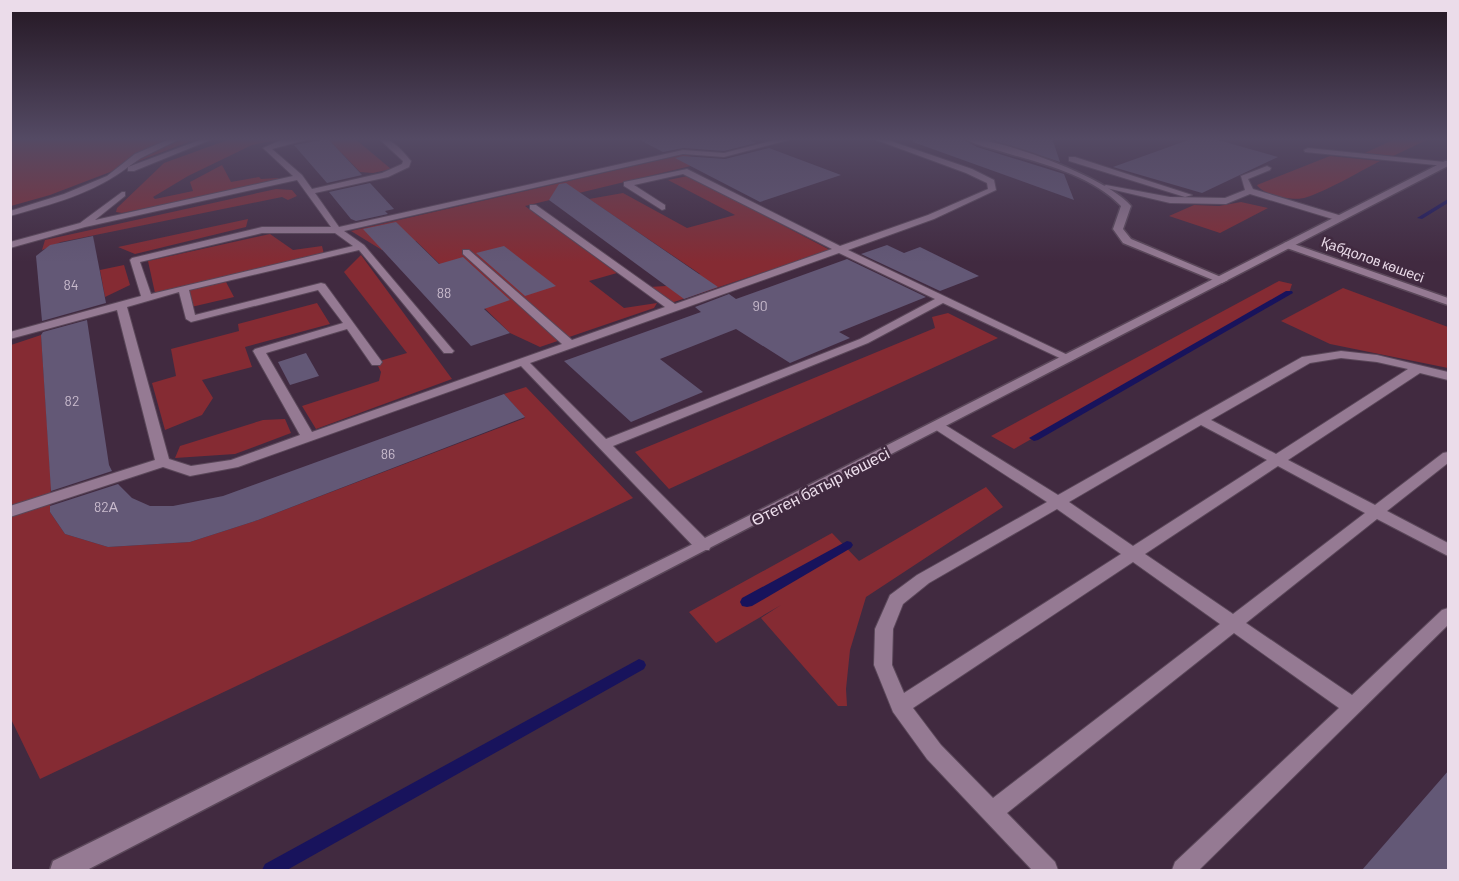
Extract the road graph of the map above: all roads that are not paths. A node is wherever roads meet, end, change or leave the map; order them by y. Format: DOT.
graph roads {
  1 [pos="107,179"];
  2 [pos="289,179"];
  3 [pos="301,179"];
  4 [pos="367,179"];
  5 [pos="562,179"];
  6 [pos="648,179"];
  7 [pos="700,179"];
  8 [pos="985,179"];
  9 [pos="1088,179"];
  10 [pos="1137,179"];
  11 [pos="1245,179"];
  12 [pos="1417,179"];
  13 [pos="1106,187"];
  14 [pos="1250,191"];
  15 [pos="310,192"];
  16 [pos="122,194"];
  17 [pos="1204,200"];
  18 [pos="533,207"];
  19 [pos="662,207"];
  20 [pos="10,214"];
  21 [pos="1339,218"];
  22 [pos="83,225"];
  23 [pos="336,230"];
  24 [pos="10,245"];
  25 [pos="1288,245"];
  26 [pos="362,247"];
  27 [pos="839,249"];
  28 [pos="466,252"];
  29 [pos="1222,279"];
  30 [pos="183,288"];
  31 [pos="147,298"];
  32 [pos="944,298"];
  33 [pos="1449,302"];
  34 [pos="121,306"];
  35 [pos="673,308"];
  36 [pos="349,325"];
  37 [pos="10,336"];
  38 [pos="569,344"];
  39 [pos="448,351"];
  40 [pos="1068,358"];
  41 [pos="522,361"];
  42 [pos="376,362"];
  43 [pos="1417,369"];
  44 [pos="1449,376"];
  45 [pos="1201,420"];
  46 [pos="937,426"];
  47 [pos="308,437"];
  48 [pos="604,445"];
  49 [pos="1449,456"];
  50 [pos="1277,460"];
  51 [pos="163,462"];
  52 [pos="1058,502"];
  53 [pos="10,512"];
  54 [pos="1376,512"];
  55 [pos="703,546"];
  56 [pos="1449,550"];
  57 [pos="1133,554"];
  58 [pos="1449,615"];
  59 [pos="1233,624"];
  60 [pos="900,706"];
  61 [pos="1353,707"];
  62 [pos="991,813"];
  63 [pos="62,870"];
  64 [pos="1047,870"];
  65 [pos="1183,870"];
  1 -- 20 [label="lane"];
  2 -- 22 [label="lane"];
  3 -- 15 [label="lane"];
  4 -- 15 [label="lane"];
  5 -- 23 [label="lane"];
  6 -- 19 [label="lane"];
  7 -- 27 [label="lane"];
  8 -- 27 [label="lane"];
  9 -- 13 [label="main road"];
  10 -- 17 [label="lane"];
  11 -- 14 [label="lane"];
  12 -- 21 [label="main road"];
  13 -- 17 [label="lane"];
  13 -- 29 [label="main road"];
  14 -- 17 [label="lane"];
  14 -- 21 [label="lane"];
  15 -- 23 [label="lane"];
  16 -- 22 [label="lane"];
  18 -- 35 [label="lane"];
  21 -- 25 [label="main road"];
  22 -- 24 [label="lane"];
  23 -- 26 [label="lane"];
  23 -- 31 [label="lane"];
  25 -- 29 [label="main road"];
  25 -- 33 [label="main road, Қабдолов көшесі"];
  26 -- 30 [label="lane"];
  26 -- 39 [label="lane"];
  27 -- 32 [label="lane"];
  27 -- 35 [label="lane"];
  28 -- 38 [label="lane"];
  29 -- 40 [label="main road, Өтеген батыр көшесі"];
  30 -- 31 [label="lane"];
  30 -- 36 [label="lane"];
  31 -- 34 [label="lane"];
  32 -- 40 [label="lane"];
  32 -- 48 [label="lane"];
  34 -- 37 [label="lane"];
  34 -- 51 [label="lane"];
  35 -- 38 [label="lane"];
  36 -- 42 [label="lane"];
  36 -- 47 [label="lane"];
  38 -- 41 [label="lane"];
  40 -- 46 [label="main road, Өтеген батыр көшесі"];
  41 -- 47 [label="lane"];
  41 -- 48 [label="lane"];
  43 -- 44 [label="lane"];
  43 -- 45 [label="lane"];
  43 -- 50 [label="lane"];
  45 -- 50 [label="lane"];
  45 -- 52 [label="lane"];
  46 -- 52 [label="lane"];
  46 -- 55 [label="main road, Өтеген батыр көшесі"];
  47 -- 51 [label="lane"];
  48 -- 55 [label="lane"];
  49 -- 54 [label="lane"];
  50 -- 54 [label="lane"];
  50 -- 57 [label="lane"];
  51 -- 53 [label="lane"];
  52 -- 57 [label="lane"];
  52 -- 60 [label="lane"];
  54 -- 56 [label="lane"];
  54 -- 59 [label="lane"];
  55 -- 63 [label="main road, Өтеген батыр көшесі"];
  57 -- 59 [label="lane"];
  57 -- 60 [label="lane"];
  58 -- 61 [label="lane"];
  59 -- 61 [label="lane"];
  59 -- 62 [label="lane"];
  60 -- 62 [label="lane"];
  61 -- 65 [label="lane"];
  62 -- 64 [label="lane"];
}
